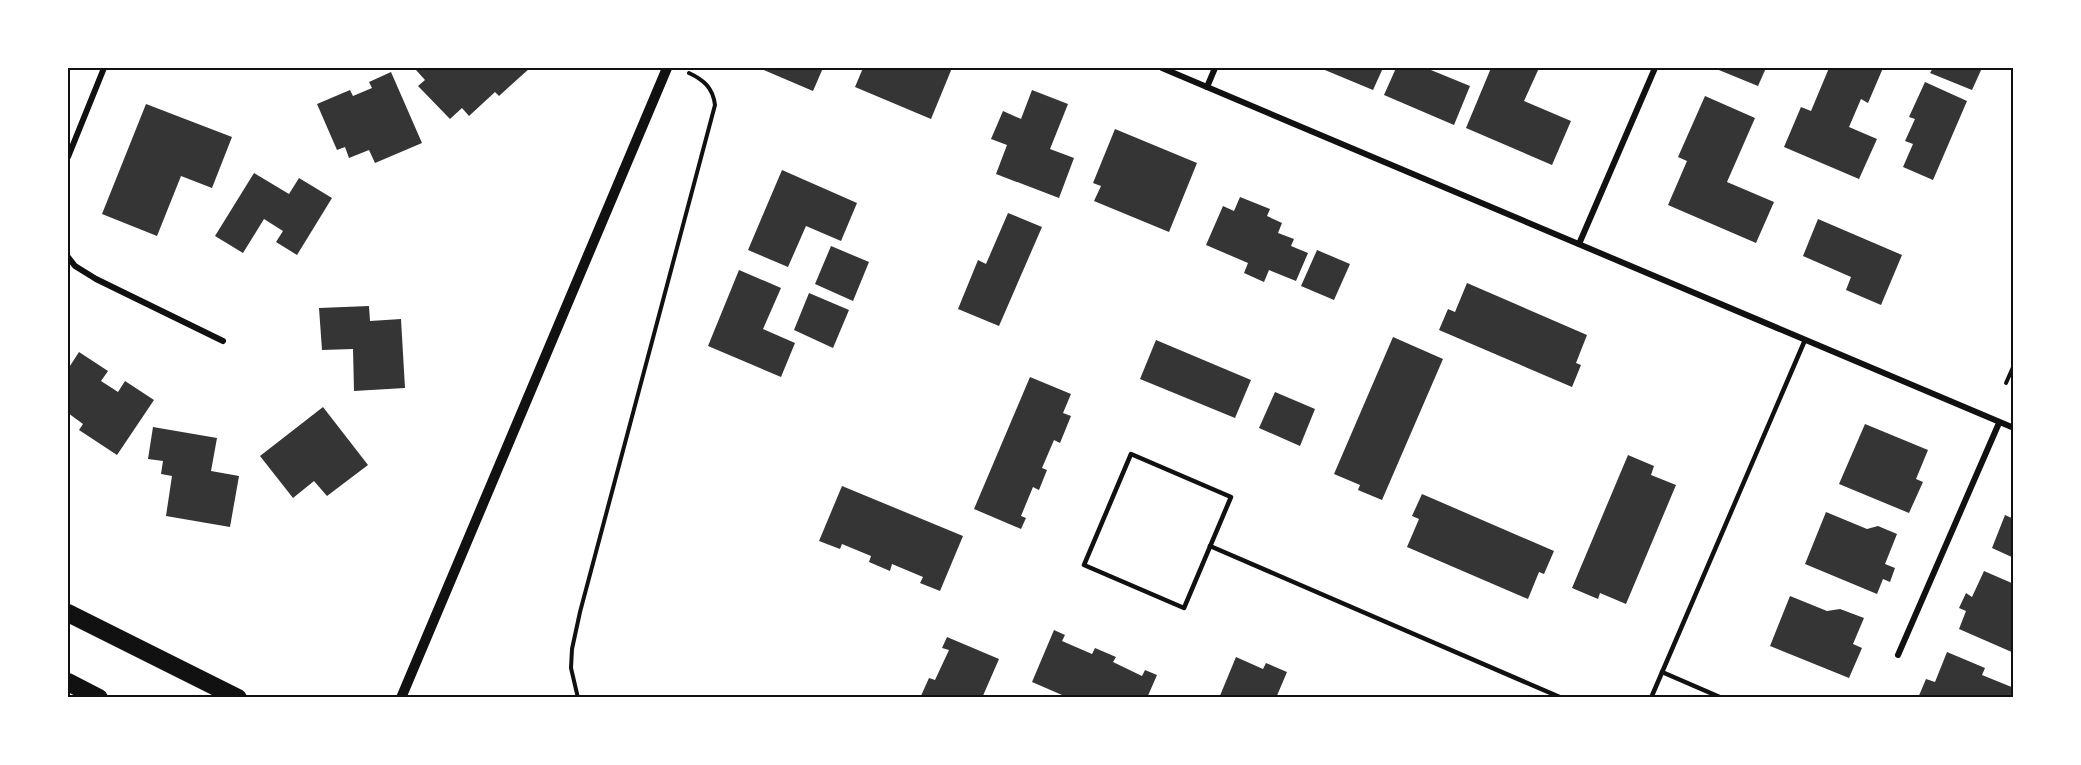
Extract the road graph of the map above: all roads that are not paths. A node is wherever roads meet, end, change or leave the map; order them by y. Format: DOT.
graph roads {
  1 [pos="104,68"];
  2 [pos="667,68"];
  3 [pos="1162,68"];
  4 [pos="1215,68"];
  5 [pos="1655,68"];
  6 [pos="1207,87"];
  7 [pos="68,157"];
  8 [pos="1579,244"];
  9 [pos="68,257"];
  10 [pos="1805,340"];
  11 [pos="223,341"];
  12 [pos="1999,423"];
  13 [pos="2013,428"];
  14 [pos="1210,546"];
  15 [pos="68,613"];
  16 [pos="1898,655"];
  17 [pos="1662,672"];
  18 [pos="68,682"];
  19 [pos="99,698"];
  20 [pos="238,698"];
  21 [pos="401,698"];
  22 [pos="1562,698"];
  23 [pos="1651,698"];
  24 [pos="1722,698"];
  1 -- 7 [label="street"];
  2 -- 21 [label="street"];
  3 -- 6 [label="street"];
  4 -- 6 [label="street"];
  5 -- 8 [label="street"];
  6 -- 8 [label="street"];
  8 -- 10 [label="street"];
  9 -- 11 [label="street"];
  10 -- 12 [label="street"];
  10 -- 17 [label="lane"];
  12 -- 13 [label="street"];
  12 -- 16 [label="street"];
  14 -- 14 [label="lane"];
  14 -- 22 [label="lane"];
  15 -- 20 [label="highway"];
  17 -- 23 [label="lane"];
  17 -- 24 [label="lane"];
  18 -- 19 [label="highway"];
}
